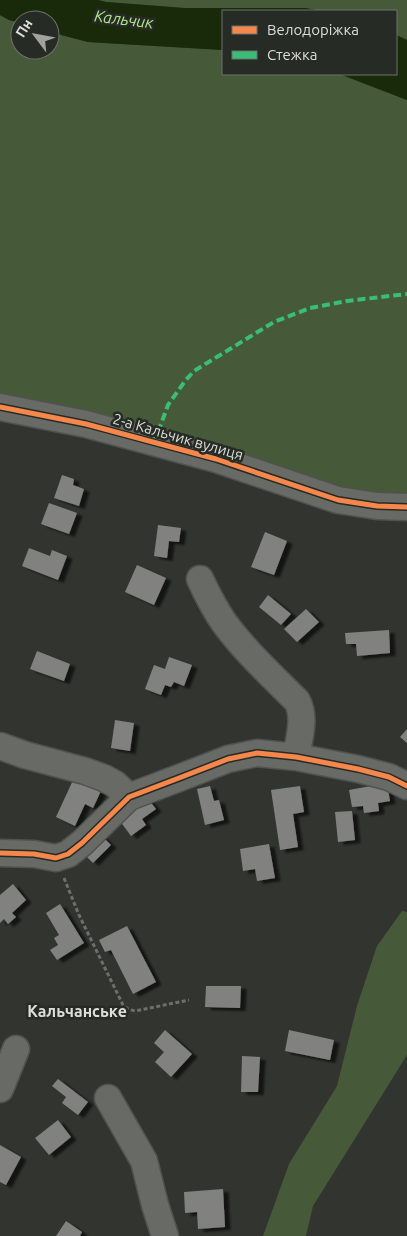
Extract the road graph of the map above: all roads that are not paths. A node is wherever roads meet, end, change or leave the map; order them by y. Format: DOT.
graph roads {
  1 [pos="0,407"];
  2 [pos="407,507"];
  3 [pos="200,579"];
  4 [pos="0,746"];
  5 [pos="296,756"];
  6 [pos="407,786"];
  7 [pos="129,797"];
  8 [pos="0,853"];
  9 [pos="16,1049"];
  10 [pos="0,1089"];
  11 [pos="108,1098"];
  12 [pos="165,1236"];
  1 -- 2 [label="street, 2-а Кальчик вулиця"];
  3 -- 5 [label="street"];
  4 -- 7 [label="street"];
  5 -- 6 [label="street"];
  5 -- 7 [label="street"];
  7 -- 8 [label="street"];
  9 -- 10 [label="street"];
  11 -- 12 [label="street"];
}
